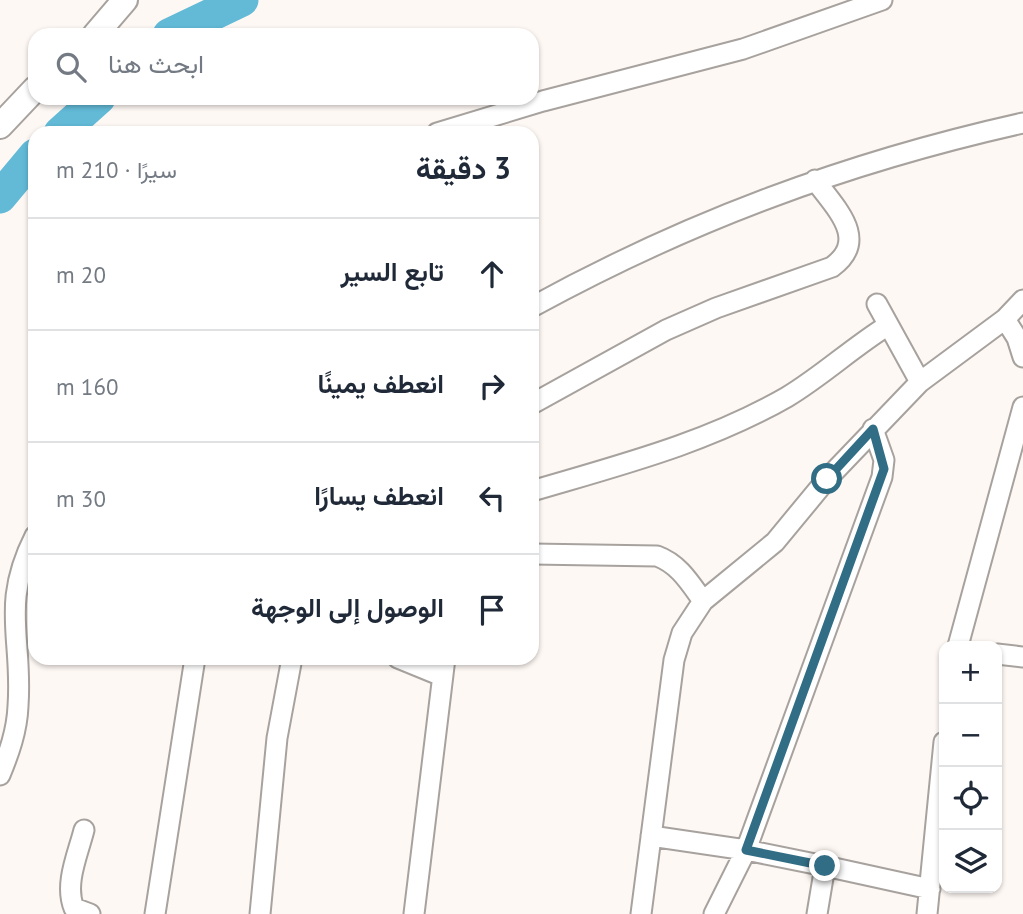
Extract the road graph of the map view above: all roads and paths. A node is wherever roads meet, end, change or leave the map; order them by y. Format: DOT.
graph roads {
  1 [pos="125,0"];
  2 [pos="882,0"];
  3 [pos="101,28"];
  4 [pos="28,96"];
  5 [pos="539,102"];
  6 [pos="530,105"];
  7 [pos="1023,122"];
  8 [pos="0,126"];
  9 [pos="460,126"];
  10 [pos="815,180"];
  11 [pos="1023,300"];
  12 [pos="539,303"];
  13 [pos="877,304"];
  14 [pos="1005,319"];
  15 [pos="887,326"];
  16 [pos="1023,357"];
  17 [pos="920,382"];
  18 [pos="539,400"];
  19 [pos="1023,407"];
  20 [pos="873,429"];
  21 [pos="539,489"];
  22 [pos="28,550"];
  23 [pos="539,554"];
  24 [pos="703,601"];
  25 [pos="959,641"];
  26 [pos="1002,655"];
  27 [pos="1023,657"];
  28 [pos="194,665"];
  29 [pos="291,665"];
  30 [pos="443,667"];
  31 [pos="941,767"];
  32 [pos="0,775"];
  33 [pos="84,830"];
  34 [pos="651,836"];
  35 [pos="746,850"];
  36 [pos="825,866"];
  37 [pos="929,889"];
  38 [pos="90,914"];
  39 [pos="155,914"];
  40 [pos="260,914"];
  41 [pos="414,914"];
  42 [pos="641,914"];
  43 [pos="714,914"];
  44 [pos="817,914"];
  45 [pos="927,914"];
  1 -- 3 [label="street"];
  2 -- 5 [label="street"];
  4 -- 8 [label="street"];
  6 -- 9 [label="street"];
  7 -- 10 [label="street"];
  10 -- 12 [label="street"];
  10 -- 18 [label="street"];
  11 -- 14 [label="street"];
  13 -- 15 [label="street"];
  14 -- 16 [label="street"];
  14 -- 17 [label="street"];
  15 -- 17 [label="street"];
  15 -- 21 [label="street"];
  17 -- 20 [label="street"];
  19 -- 25 [label="street"];
  20 -- 24 [label="street"];
  20 -- 35 [label="street"];
  22 -- 32 [label="street"];
  23 -- 24 [label="street"];
  24 -- 34 [label="street"];
  26 -- 27 [label="street"];
  28 -- 39 [label="street"];
  29 -- 40 [label="street"];
  30 -- 41 [label="street"];
  31 -- 37 [label="street"];
  33 -- 38 [label="street"];
  34 -- 35 [label="street"];
  34 -- 42 [label="street"];
  35 -- 36 [label="street"];
  35 -- 43 [label="street"];
  36 -- 37 [label="street"];
  36 -- 44 [label="street"];
  37 -- 45 [label="street"];
}
